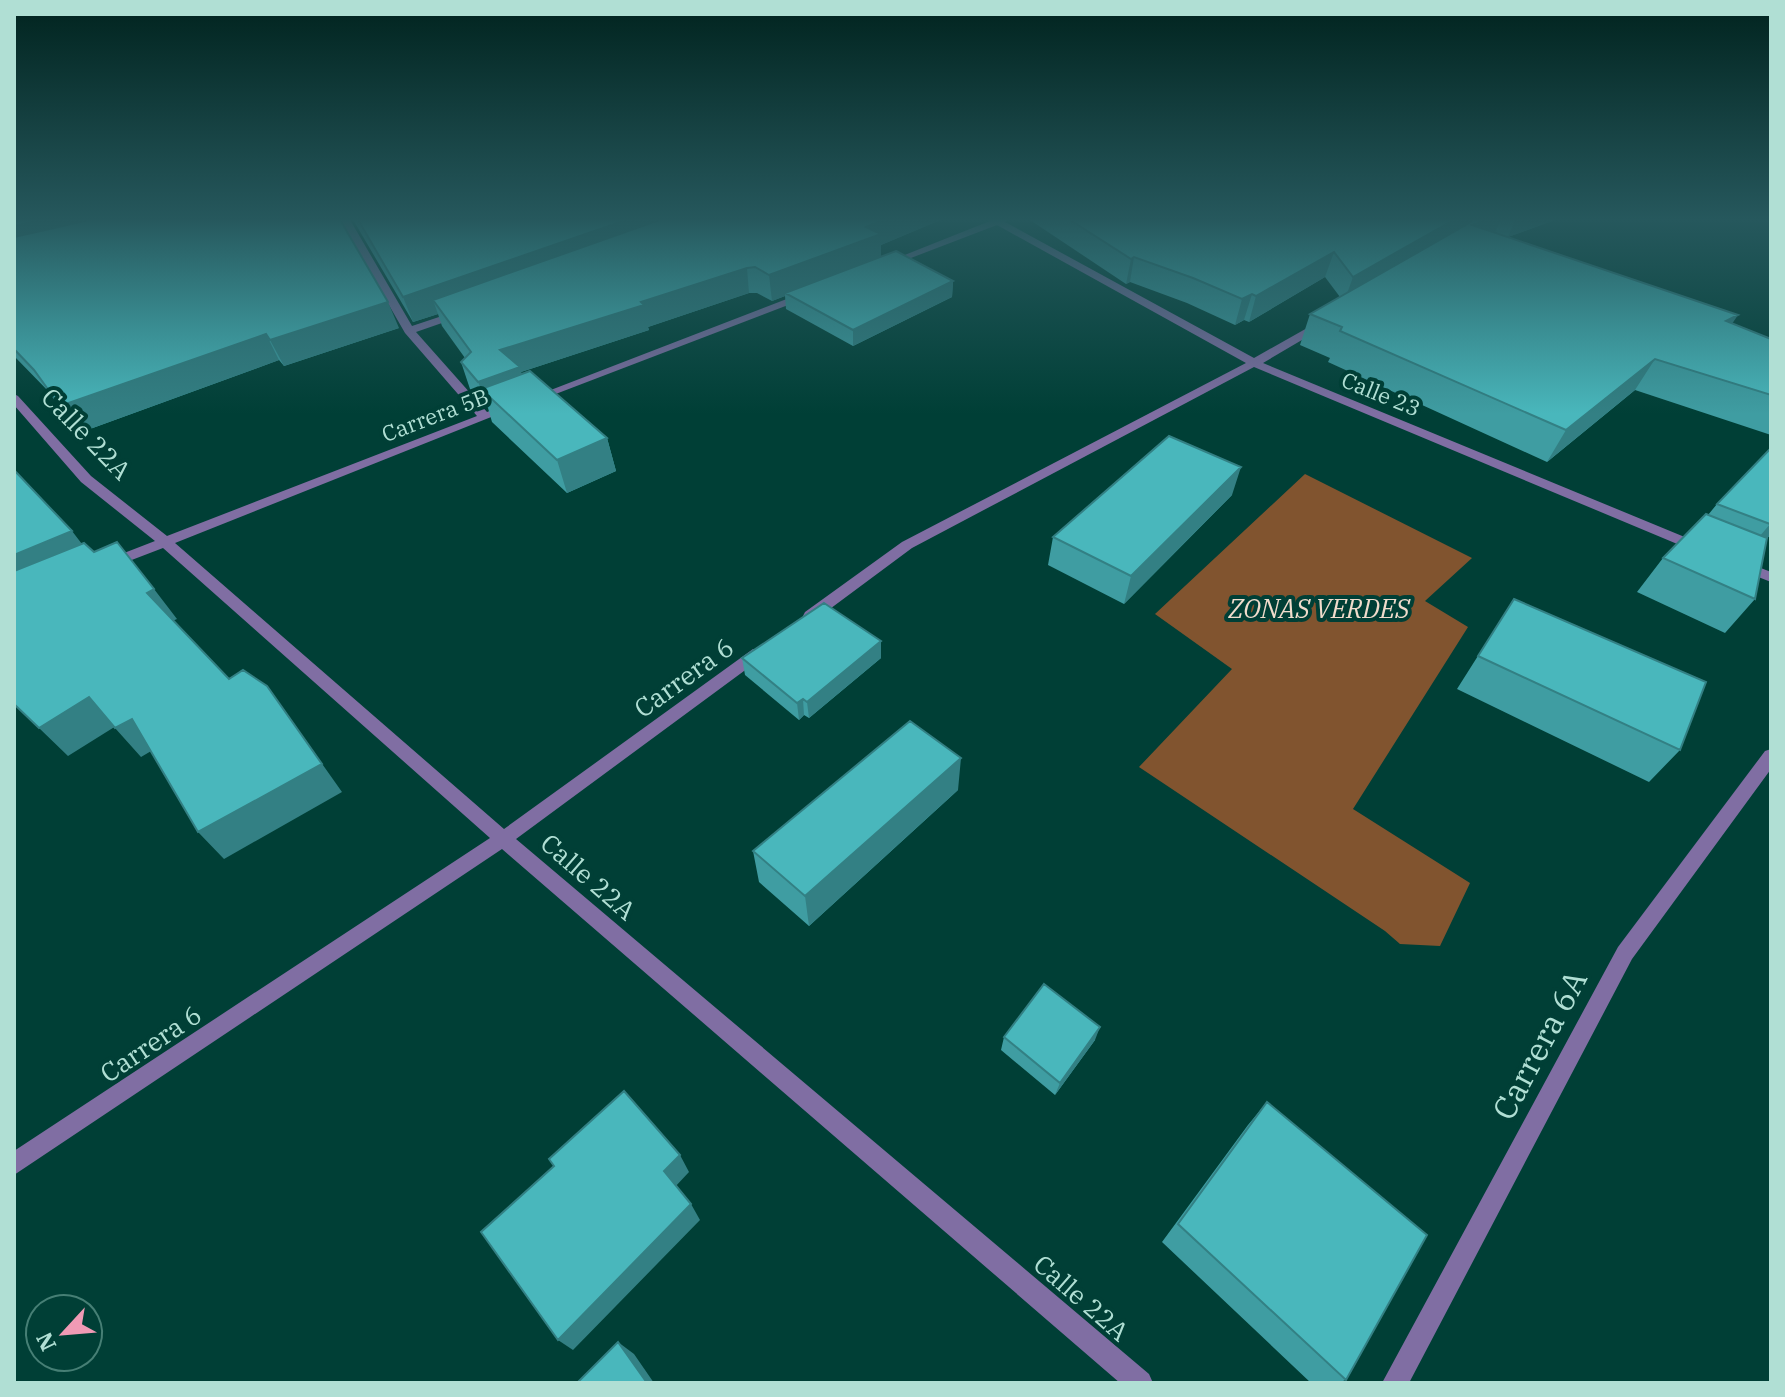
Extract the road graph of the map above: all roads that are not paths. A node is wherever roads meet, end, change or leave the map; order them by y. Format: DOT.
graph roads {
  1 [pos="382,283"];
  2 [pos="1112,283"];
  3 [pos="821,289"];
  4 [pos="469,310"];
  5 [pos="1334,317"];
  6 [pos="409,331"];
  7 [pos="1254,363"];
  8 [pos="14,398"];
  9 [pos="485,417"];
  10 [pos="163,540"];
  11 [pos="1712,553"];
  12 [pos="1727,559"];
  13 [pos="95,570"];
  14 [pos="1771,577"];
  15 [pos="793,627"];
  16 [pos="768,646"];
  17 [pos="1771,756"];
  18 [pos="503,839"];
  19 [pos="14,1164"];
  20 [pos="1140,1383"];
  21 [pos="1395,1383"];
  1 -- 6 [label="street"];
  2 -- 7 [label="street, Calle 23"];
  3 -- 9 [label="street, Carrera 5B"];
  4 -- 6 [label="street"];
  5 -- 7 [label="street"];
  6 -- 9 [label="street"];
  7 -- 11 [label="street, Calle 23"];
  7 -- 15 [label="street"];
  8 -- 10 [label="street, Calle 22A"];
  9 -- 10 [label="street, Carrera 5B"];
  10 -- 13 [label="street, Carrera 5B"];
  10 -- 18 [label="street, Calle 22A"];
  12 -- 14 [label="street"];
  16 -- 18 [label="street, Carrera 6"];
  17 -- 21 [label="street, Carrera 6A"];
  18 -- 19 [label="street, Carrera 6"];
  18 -- 20 [label="street, Calle 22A"];
}
